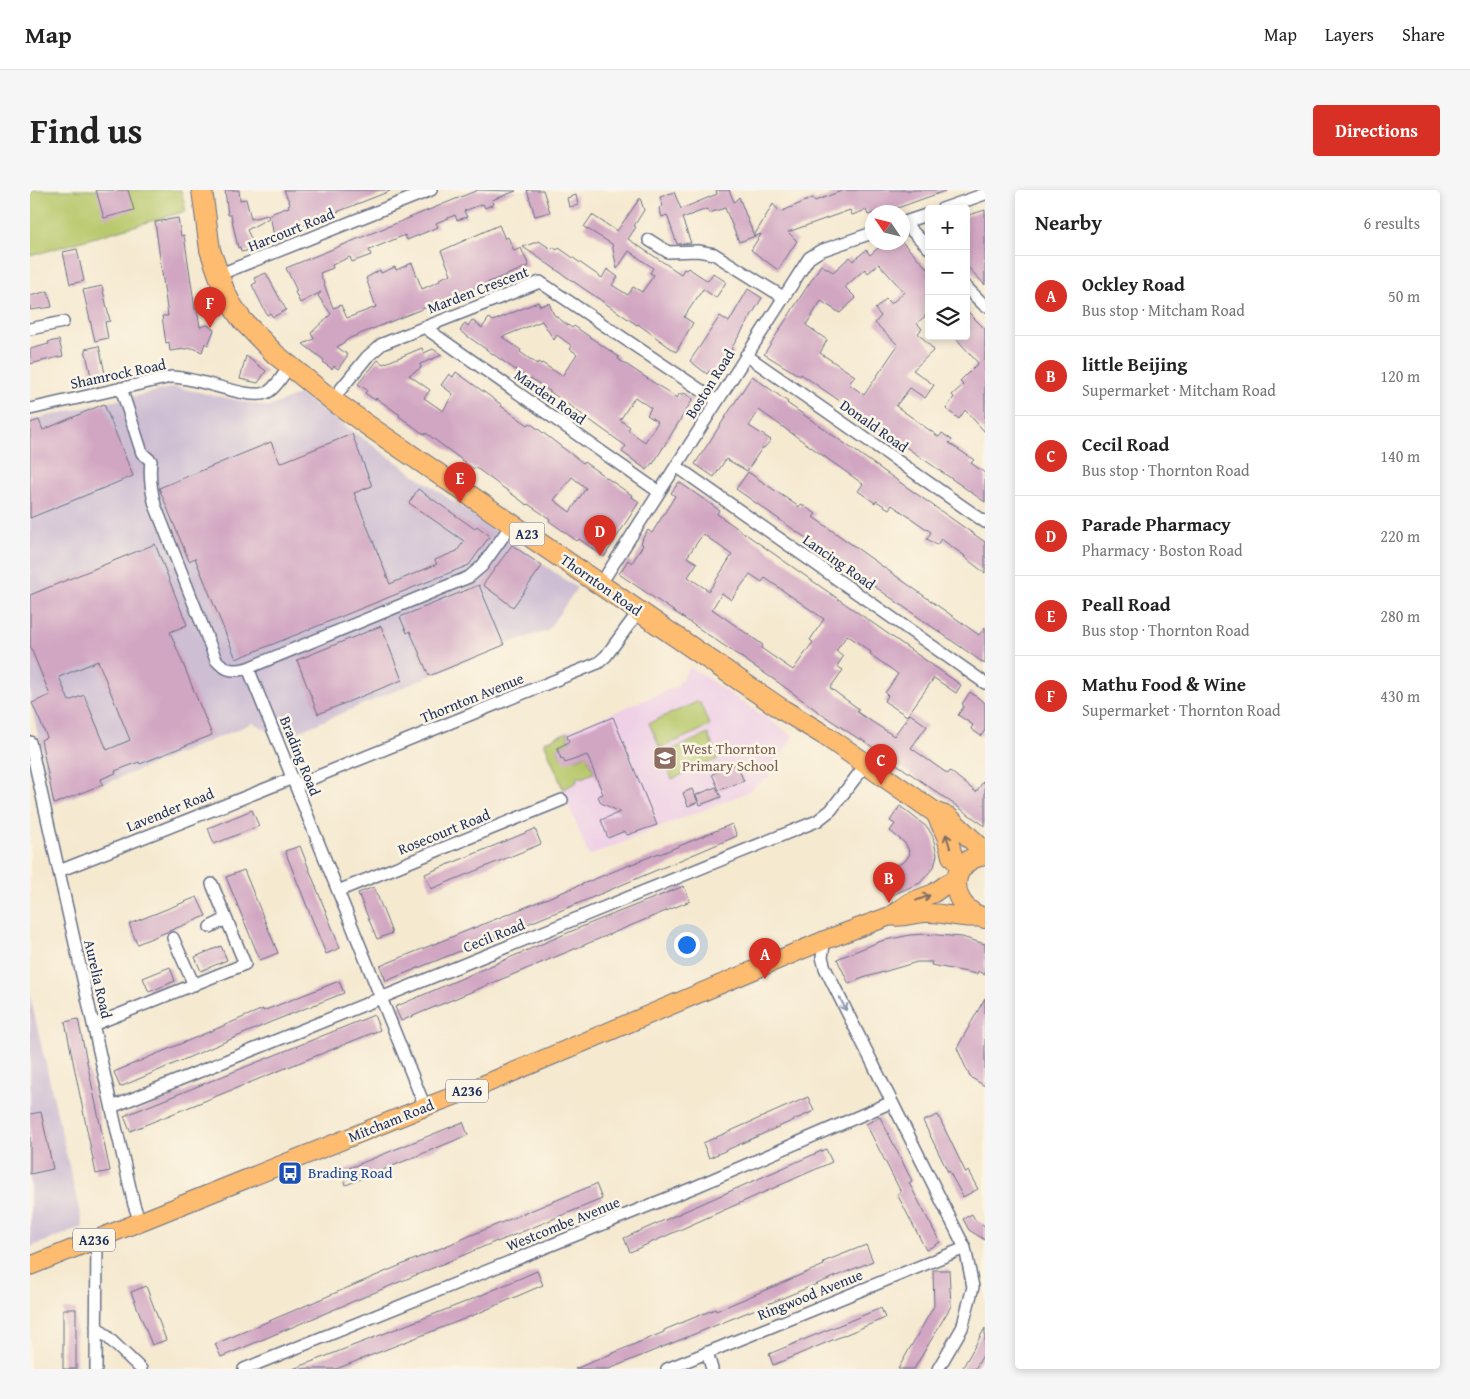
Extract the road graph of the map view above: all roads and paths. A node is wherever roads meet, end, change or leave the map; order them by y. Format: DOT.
graph roads {
  1 [pos="202,190"];
  2 [pos="431,190"];
  3 [pos="985,194"];
  4 [pos="401,196"];
  5 [pos="953,205"];
  6 [pos="925,215"];
  7 [pos="910,221"];
  8 [pos="910,230"];
  9 [pos="865,235"];
  10 [pos="648,240"];
  11 [pos="925,244"];
  12 [pos="218,275"];
  13 [pos="970,291"];
  14 [pos="783,297"];
  15 [pos="985,306"];
  16 [pos="63,322"];
  17 [pos="424,327"];
  18 [pos="30,329"];
  19 [pos="746,355"];
  20 [pos="289,367"];
  21 [pos="121,388"];
  22 [pos="332,400"];
  23 [pos="717,401"];
  24 [pos="30,409"];
  25 [pos="676,466"];
  26 [pos="659,492"];
  27 [pos="985,522"];
  28 [pos="512,524"];
  29 [pos="600,585"];
  30 [pos="639,611"];
  31 [pos="248,668"];
  32 [pos="985,682"];
  33 [pos="30,742"];
  34 [pos="866,764"];
  35 [pos="294,782"];
  36 [pos="562,800"];
  37 [pos="936,813"];
  38 [pos="985,854"];
  39 [pos="59,871"];
  40 [pos="958,874"];
  41 [pos="212,884"];
  42 [pos="338,891"];
  43 [pos="890,916"];
  44 [pos="983,917"];
  45 [pos="226,919"];
  46 [pos="210,927"];
  47 [pos="173,938"];
  48 [pos="825,940"];
  49 [pos="194,986"];
  50 [pos="381,998"];
  51 [pos="93,1025"];
  52 [pos="892,1102"];
  53 [pos="112,1107"];
  54 [pos="425,1107"];
  55 [pos="140,1222"];
  56 [pos="97,1239"];
  57 [pos="965,1248"];
  58 [pos="30,1266"];
  59 [pos="96,1326"];
  60 [pos="707,1352"];
  61 [pos="96,1369"];
  62 [pos="141,1369"];
  63 [pos="244,1369"];
  64 [pos="667,1369"];
  65 [pos="712,1369"];
  66 [pos="938,1369"];
  1 -- 12 [label="highway, Thornton Road / A23"];
  2 -- 4 [label="street, Harcourt Road"];
  3 -- 5 [label="street"];
  4 -- 12 [label="street, Harcourt Road"];
  6 -- 7 [label="street"];
  8 -- 11 [label="street"];
  9 -- 14 [label="street, Boston Road"];
  10 -- 14 [label="street"];
  12 -- 20 [label="highway, Thornton Road / A23"];
  13 -- 15 [label="street"];
  14 -- 19 [label="street, Boston Road"];
  16 -- 18 [label="street"];
  17 -- 22 [label="street, Marden Crescent"];
  17 -- 23 [label="street, Marden Crescent"];
  17 -- 26 [label="street, Marden Road"];
  19 -- 23 [label="street, Boston Road"];
  19 -- 27 [label="street, Donald Road"];
  20 -- 21 [label="street, Shamrock Road"];
  20 -- 22 [label="highway, Thornton Road / A23"];
  21 -- 24 [label="street, Shamrock Road"];
  21 -- 31 [label="street"];
  22 -- 28 [label="highway, Thornton Road / A23"];
  23 -- 25 [label="street, Boston Road"];
  25 -- 26 [label="street, Boston Road"];
  25 -- 32 [label="street, Lancing Road"];
  26 -- 29 [label="street, Boston Road"];
  28 -- 29 [label="highway, Thornton Road / A23"];
  28 -- 31 [label="street"];
  29 -- 30 [label="highway, Thornton Road / A23"];
  30 -- 34 [label="highway, Thornton Road / A23"];
  30 -- 35 [label="street, Thornton Avenue"];
  31 -- 35 [label="street, Brading Road"];
  33 -- 39 [label="street, Aurelia Road"];
  34 -- 37 [label="highway, Thornton Road / A23"];
  34 -- 50 [label="street, Cecil Road"];
  35 -- 39 [label="street, Lavender Road"];
  35 -- 42 [label="street, Brading Road"];
  36 -- 42 [label="street, Rosecourt Road"];
  37 -- 38 [label="highway, Thornton Road / A23"];
  40 -- 37 [label="highway, Thornton Road / A23, one-way"];
  38 -- 40 [label="highway"];
  39 -- 51 [label="street, Aurelia Road"];
  43 -- 40 [label="main road, Mitcham Road / A236, one-way"];
  40 -- 44 [label="highway, Thornton Road"];
  41 -- 45 [label="street"];
  42 -- 50 [label="street, Brading Road"];
  43 -- 44 [label="main road, Mitcham Road / A236"];
  43 -- 48 [label="main road, Mitcham Road / A236"];
  45 -- 46 [label="street"];
  45 -- 49 [label="street"];
  47 -- 49 [label="street"];
  48 -- 52 [label="street, one-way"];
  48 -- 54 [label="main road, Mitcham Road / A236"];
  49 -- 51 [label="street"];
  50 -- 53 [label="street, Cecil Road"];
  50 -- 54 [label="street, Brading Road"];
  51 -- 53 [label="street, Aurelia Road"];
  52 -- 57 [label="street"];
  52 -- 63 [label="street, Westcombe Avenue"];
  53 -- 55 [label="street, Aurelia Road"];
  54 -- 55 [label="main road, Mitcham Road / A236"];
  55 -- 56 [label="main road, Mitcham Road / A236"];
  56 -- 58 [label="main road, Mitcham Road / A236"];
  56 -- 59 [label="street"];
  57 -- 60 [label="street, Ringwood Avenue"];
  57 -- 66 [label="street"];
  59 -- 61 [label="street"];
  59 -- 62 [label="street"];
  60 -- 64 [label="street, Ringwood Avenue"];
  60 -- 65 [label="street"];
}
